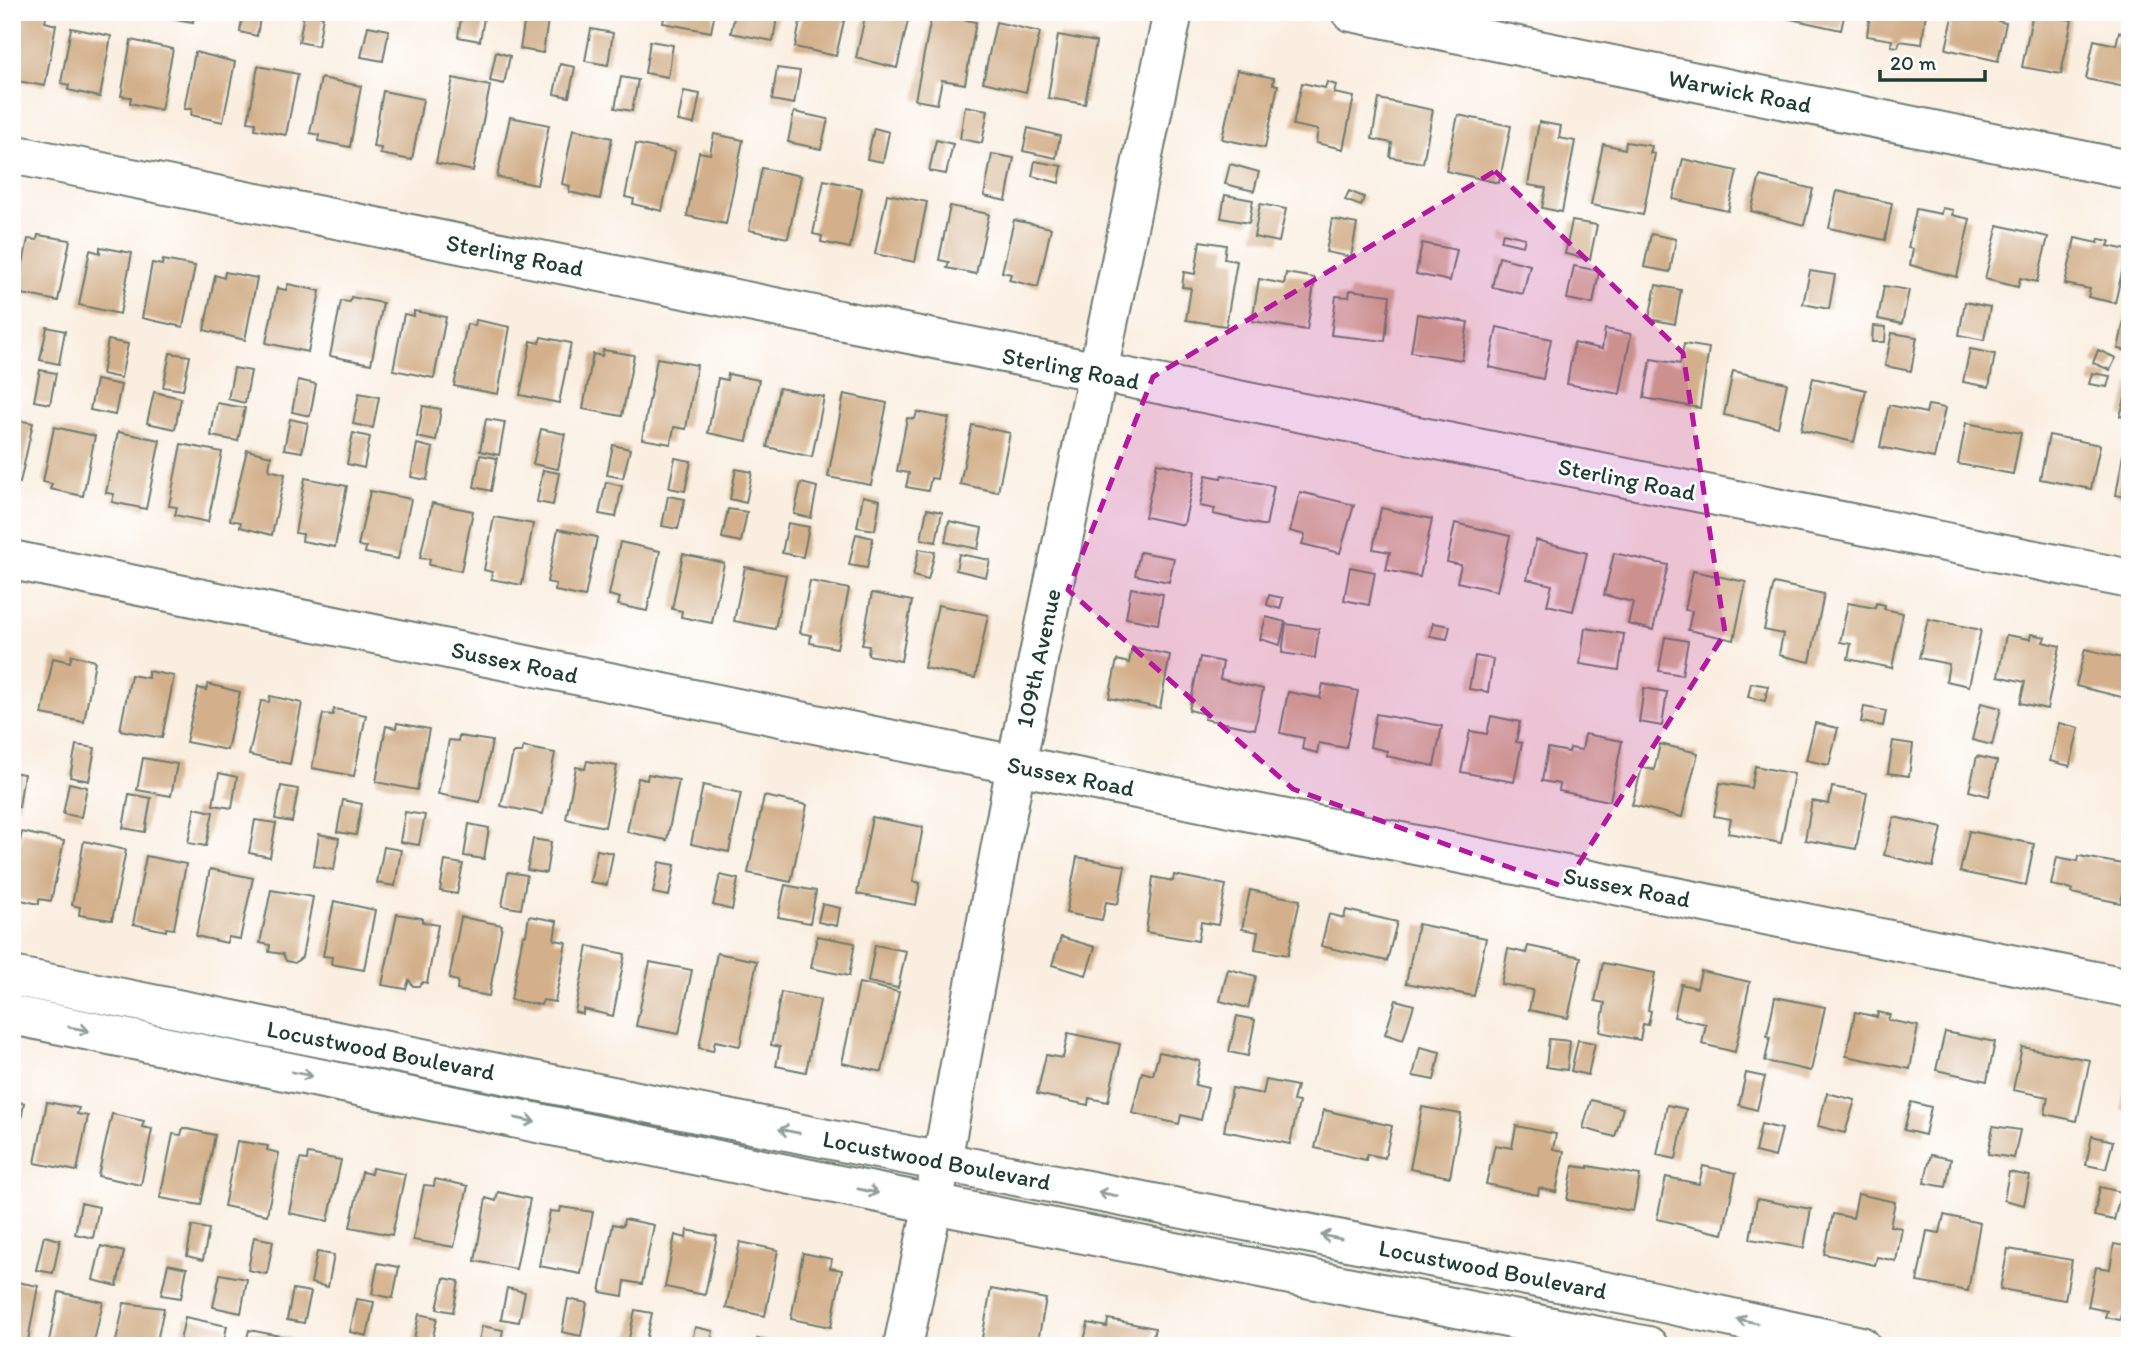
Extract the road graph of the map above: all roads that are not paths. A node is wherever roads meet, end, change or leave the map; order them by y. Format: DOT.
graph roads {
  1 [pos="1173,12"];
  2 [pos="1351,12"];
  3 [pos="12,154"];
  4 [pos="2130,170"];
  5 [pos="1097,373"];
  6 [pos="12,560"];
  7 [pos="2130,579"];
  8 [pos="1016,765"];
  9 [pos="12,976"];
  10 [pos="2130,988"];
  11 [pos="12,1015"];
  12 [pos="351,1044"];
  13 [pos="343,1082"];
  14 [pos="942,1161"];
  15 [pos="933,1204"];
  16 [pos="1645,1299"];
  17 [pos="1643,1345"];
  18 [pos="903,1346"];
  19 [pos="1861,1346"];
  1 -- 5 [label="street, 109th Avenue"];
  2 -- 4 [label="street, Warwick Road"];
  3 -- 5 [label="street, Sterling Road"];
  5 -- 7 [label="street, Sterling Road"];
  5 -- 8 [label="street, 109th Avenue"];
  6 -- 8 [label="street, Sussex Road"];
  8 -- 10 [label="street, Sussex Road"];
  8 -- 14 [label="street, 109th Avenue"];
  9 -- 12 [label="street, Locustwood Boulevard"];
  11 -- 13 [label="street, Locustwood Boulevard, one-way"];
  12 -- 13 [label="street"];
  14 -- 12 [label="street, Locustwood Boulevard, one-way"];
  13 -- 15 [label="street, Locustwood Boulevard, one-way"];
  14 -- 15 [label="street, 109th Avenue"];
  16 -- 14 [label="street, Locustwood Boulevard, one-way"];
  15 -- 17 [label="street, Locustwood Boulevard"];
  15 -- 18 [label="street, 109th Avenue"];
  16 -- 17 [label="street"];
  19 -- 16 [label="street, Locustwood Boulevard, one-way"];
}
